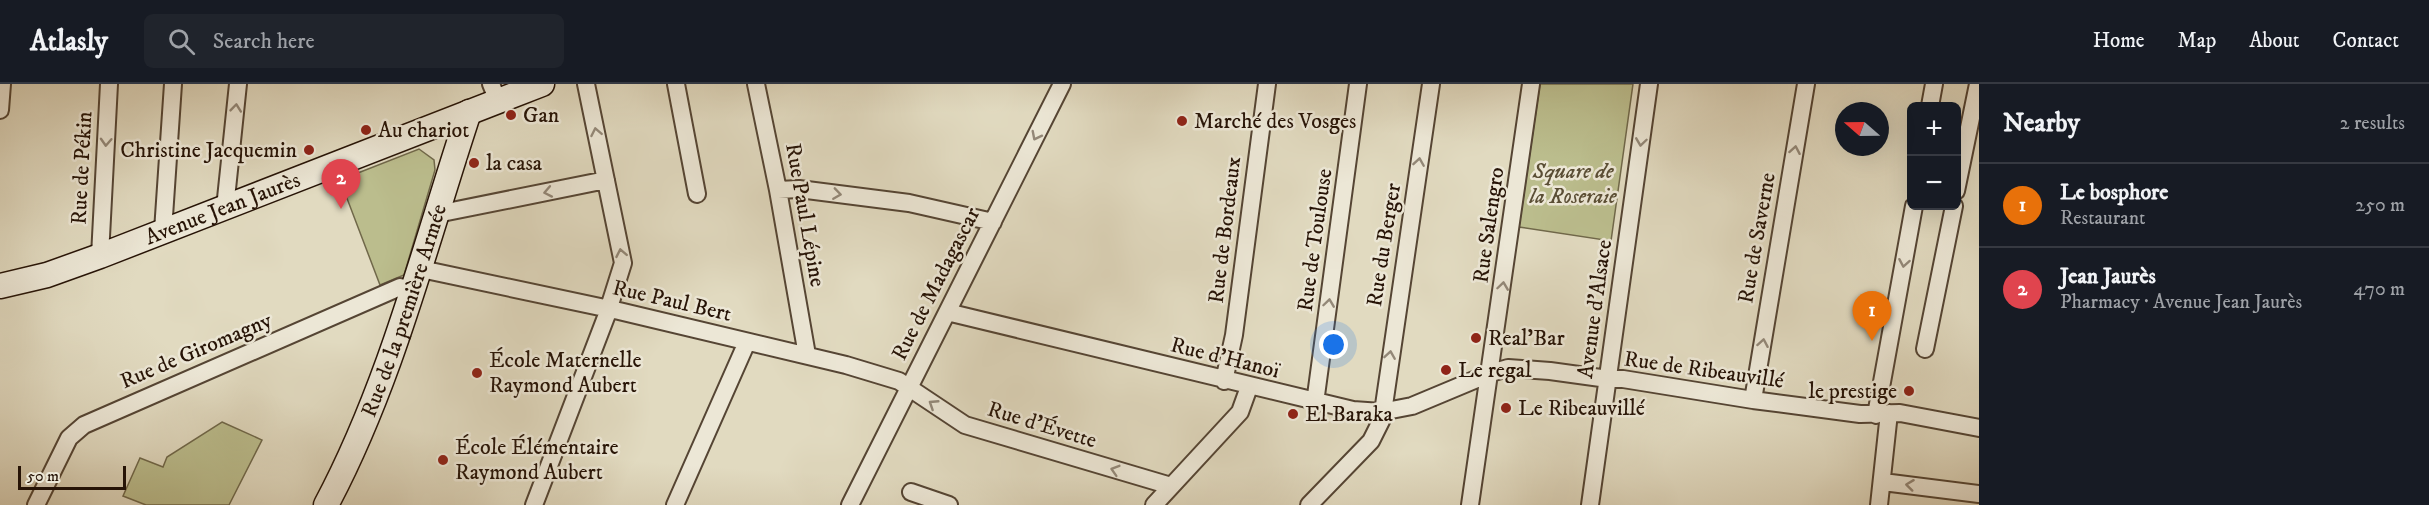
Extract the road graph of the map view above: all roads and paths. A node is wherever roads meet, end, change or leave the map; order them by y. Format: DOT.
graph roads {
  1 [pos="2,84"];
  2 [pos="109,84"];
  3 [pos="173,84"];
  4 [pos="238,84"];
  5 [pos="542,84"];
  6 [pos="586,84"];
  7 [pos="676,84"];
  8 [pos="756,84"];
  9 [pos="1062,84"];
  10 [pos="1267,84"];
  11 [pos="1358,84"];
  12 [pos="1431,84"];
  13 [pos="1531,84"];
  14 [pos="1649,84"];
  15 [pos="1806,84"];
  16 [pos="1934,84"];
  17 [pos="1978,84"];
  18 [pos="494,92"];
  19 [pos="1931,102"];
  20 [pos="0,110"];
  21 [pos="469,112"];
  22 [pos="1961,167"];
  23 [pos="606,180"];
  24 [pos="778,190"];
  25 [pos="697,194"];
  26 [pos="225,208"];
  27 [pos="1913,210"];
  28 [pos="1953,210"];
  29 [pos="437,214"];
  30 [pos="993,222"];
  31 [pos="163,231"];
  32 [pos="100,255"];
  33 [pos="417,280"];
  34 [pos="0,286"];
  35 [pos="609,309"];
  36 [pos="947,312"];
  37 [pos="747,342"];
  38 [pos="1925,349"];
  39 [pos="807,356"];
  40 [pos="1491,373"];
  41 [pos="1608,379"];
  42 [pos="1224,381"];
  43 [pos="1249,387"];
  44 [pos="909,389"];
  45 [pos="1753,400"];
  46 [pos="1315,403"];
  47 [pos="1381,412"];
  48 [pos="1883,414"];
  49 [pos="1979,428"];
  50 [pos="1883,482"];
  51 [pos="1171,486"];
  52 [pos="911,492"];
  53 [pos="1979,494"];
  54 [pos="36,505"];
  55 [pos="326,505"];
  56 [pos="534,505"];
  57 [pos="675,505"];
  58 [pos="850,505"];
  59 [pos="949,505"];
  60 [pos="1154,505"];
  61 [pos="1309,505"];
  62 [pos="1470,505"];
  63 [pos="1590,505"];
  64 [pos="1879,505"];
  1 -- 20 [label="street"];
  2 -- 32 [label="street, Rue de Pékin, one-way"];
  3 -- 31 [label="street"];
  26 -- 4 [label="street, one-way"];
  5 -- 18 [label="main road, Avenue Jean Jaurès"];
  23 -- 6 [label="street, one-way"];
  7 -- 25 [label="street"];
  8 -- 24 [label="street, Rue Paul Lépine"];
  9 -- 30 [label="street, Rue de Madagascar, one-way"];
  10 -- 42 [label="street, Rue de Bordeaux"];
  46 -- 11 [label="street, Rue de Toulouse, one-way"];
  47 -- 12 [label="street, Rue du Berger, one-way"];
  40 -- 13 [label="street, Rue Salengro, one-way"];
  14 -- 41 [label="street, Avenue d'Alsace, one-way"];
  45 -- 15 [label="street, Rue de Saverne, one-way"];
  16 -- 19 [label="street"];
  17 -- 22 [label="street"];
  18 -- 21 [label="main road, Avenue Jean Jaurès"];
  21 -- 26 [label="main road, Avenue Jean Jaurès"];
  21 -- 29 [label="main road, Rue de la première Armée"];
  23 -- 29 [label="street, one-way"];
  35 -- 23 [label="street, one-way"];
  24 -- 30 [label="street, one-way"];
  24 -- 39 [label="street, Rue Paul Lépine"];
  26 -- 31 [label="main road, Avenue Jean Jaurès"];
  27 -- 48 [label="street, one-way"];
  28 -- 38 [label="street"];
  29 -- 33 [label="main road, Rue de la première Armée"];
  30 -- 36 [label="street, Rue de Madagascar"];
  31 -- 32 [label="main road, Avenue Jean Jaurès"];
  32 -- 34 [label="main road, Avenue Jean Jaurès"];
  33 -- 35 [label="street, Rue Paul Bert"];
  33 -- 54 [label="street, Rue de Giromagny"];
  33 -- 55 [label="main road, Rue de la première Armée"];
  35 -- 37 [label="street, Rue Paul Bert"];
  35 -- 56 [label="street"];
  36 -- 42 [label="street, Rue d'Hanoï"];
  36 -- 44 [label="street, Rue de Madagascar"];
  37 -- 39 [label="street, Rue Paul Bert"];
  37 -- 57 [label="street"];
  39 -- 44 [label="street, Rue Paul Bert"];
  40 -- 41 [label="street, Rue de Ribeauvillé"];
  40 -- 47 [label="street, Rue d'Hanoï"];
  40 -- 62 [label="street, Rue Salengro"];
  41 -- 45 [label="street, Rue de Ribeauvillé"];
  41 -- 63 [label="street, Avenue d'Alsace"];
  42 -- 43 [label="street, Rue d'Hanoï"];
  43 -- 46 [label="street, Rue d'Hanoï"];
  43 -- 51 [label="street"];
  51 -- 44 [label="street, Rue d'Évette, one-way"];
  44 -- 58 [label="street, Rue de Madagascar"];
  45 -- 48 [label="street, Rue de Ribeauvillé"];
  46 -- 47 [label="street, Rue d'Hanoï"];
  47 -- 61 [label="street, Rue du Berger"];
  48 -- 49 [label="street, Rue de Ribeauvillé"];
  48 -- 50 [label="street"];
  53 -- 50 [label="street, one-way"];
  50 -- 64 [label="street"];
  51 -- 60 [label="street"];
  52 -- 59 [label="street"];
}
